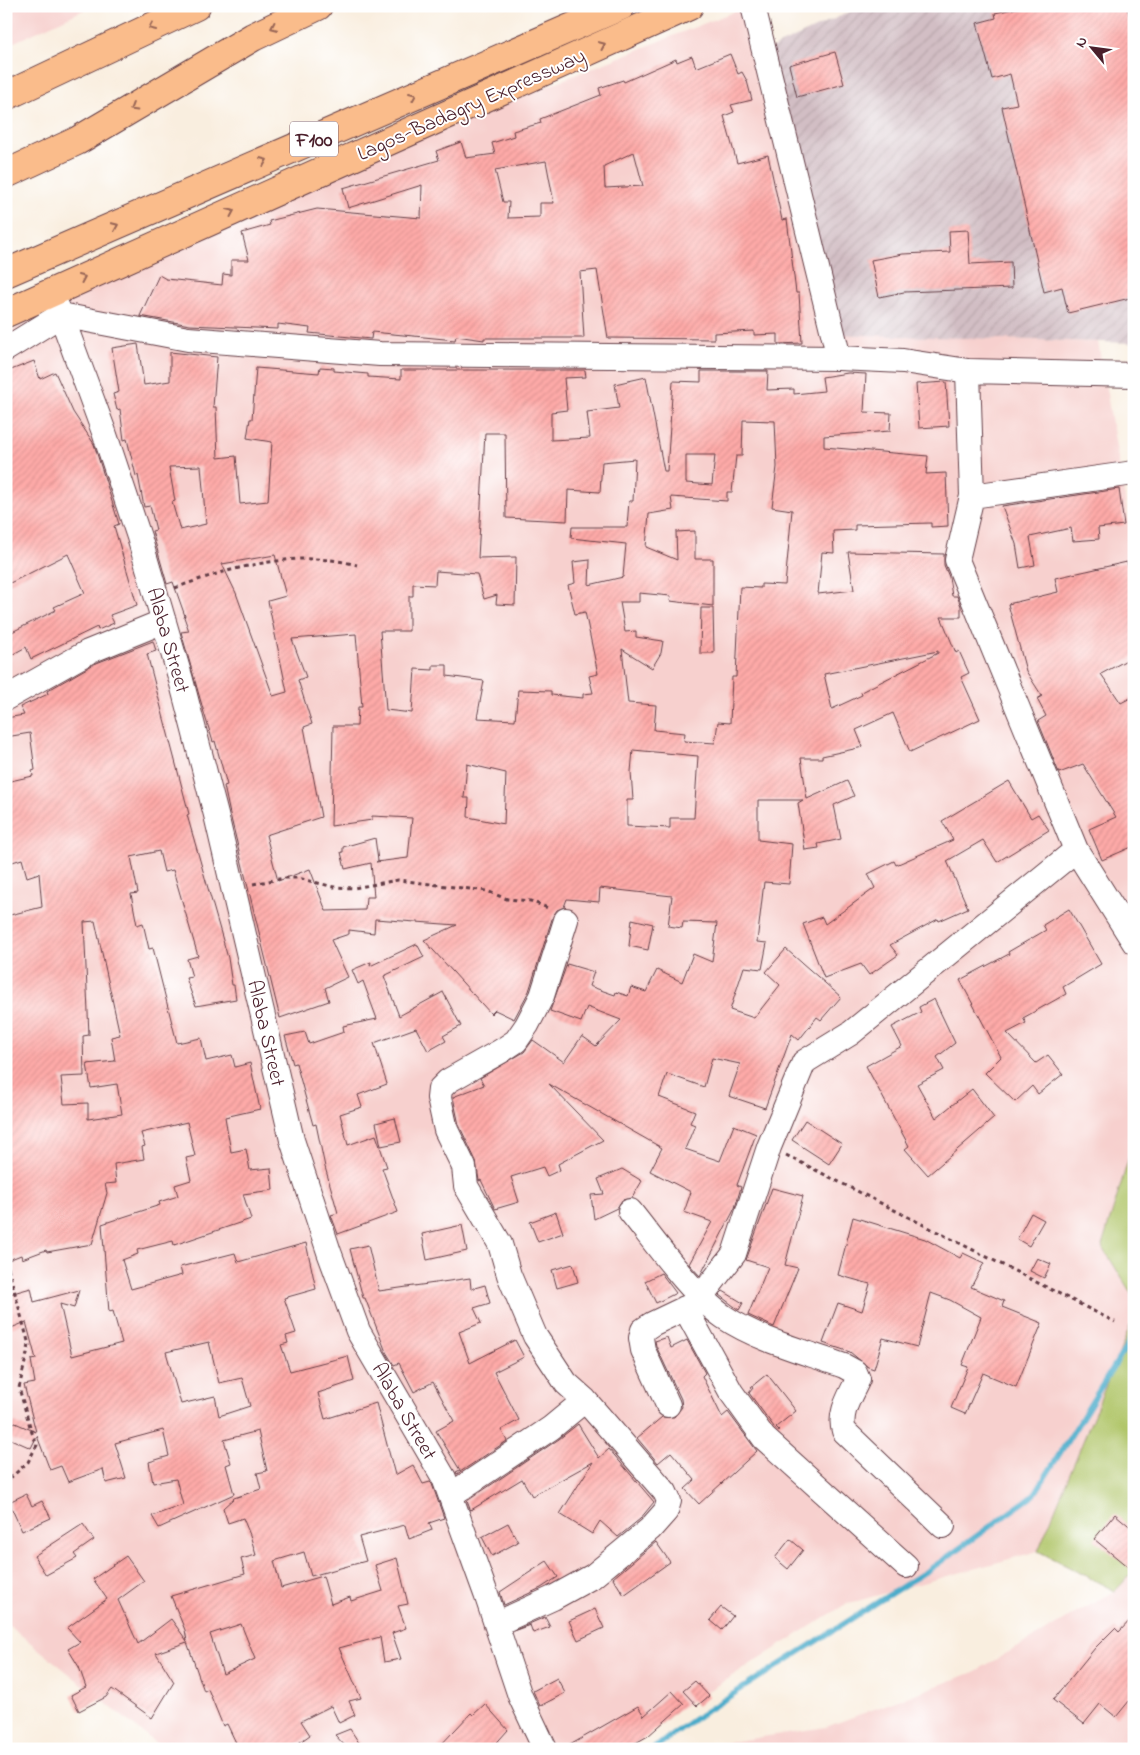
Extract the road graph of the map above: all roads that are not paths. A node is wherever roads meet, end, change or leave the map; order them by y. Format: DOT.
graph roads {
  1 [pos="196,6"];
  2 [pos="318,6"];
  3 [pos="621,6"];
  4 [pos="689,6"];
  5 [pos="753,6"];
  6 [pos="6,96"];
  7 [pos="6,174"];
  8 [pos="6,273"];
  9 [pos="56,304"];
  10 [pos="6,313"];
  11 [pos="6,349"];
  12 [pos="839,358"];
  13 [pos="968,371"];
  14 [pos="1134,375"];
  15 [pos="1134,473"];
  16 [pos="972,496"];
  17 [pos="164,621"];
  18 [pos="6,698"];
  19 [pos="1076,850"];
  20 [pos="566,920"];
  21 [pos="1134,942"];
  22 [pos="630,1211"];
  23 [pos="693,1302"];
  24 [pos="585,1400"];
  25 [pos="668,1405"];
  26 [pos="451,1495"];
  27 [pos="943,1526"];
  28 [pos="906,1566"];
  29 [pos="496,1624"];
  30 [pos="545,1749"];
  1 -- 6 [label="main road, one-way"];
  2 -- 7 [label="main road, one-way"];
  8 -- 3 [label="main road, Lagos-Badagry Expressway / F100, one-way"];
  9 -- 4 [label="main road, Lagos-Badagry Expressway, one-way"];
  5 -- 12 [label="street"];
  9 -- 10 [label="main road, Lagos-Badagry Expressway"];
  9 -- 11 [label="street"];
  9 -- 12 [label="street"];
  9 -- 17 [label="street, Alaba Street"];
  12 -- 13 [label="street"];
  13 -- 14 [label="street"];
  13 -- 16 [label="street"];
  15 -- 16 [label="street"];
  16 -- 19 [label="street"];
  17 -- 18 [label="street"];
  17 -- 26 [label="street, Alaba Street"];
  19 -- 21 [label="street"];
  19 -- 23 [label="street"];
  20 -- 24 [label="street"];
  22 -- 23 [label="street"];
  23 -- 25 [label="street"];
  23 -- 27 [label="street"];
  23 -- 28 [label="street"];
  24 -- 26 [label="street"];
  24 -- 29 [label="street"];
  26 -- 29 [label="street, Alaba Street"];
  29 -- 30 [label="street, Alaba Street"];
}
